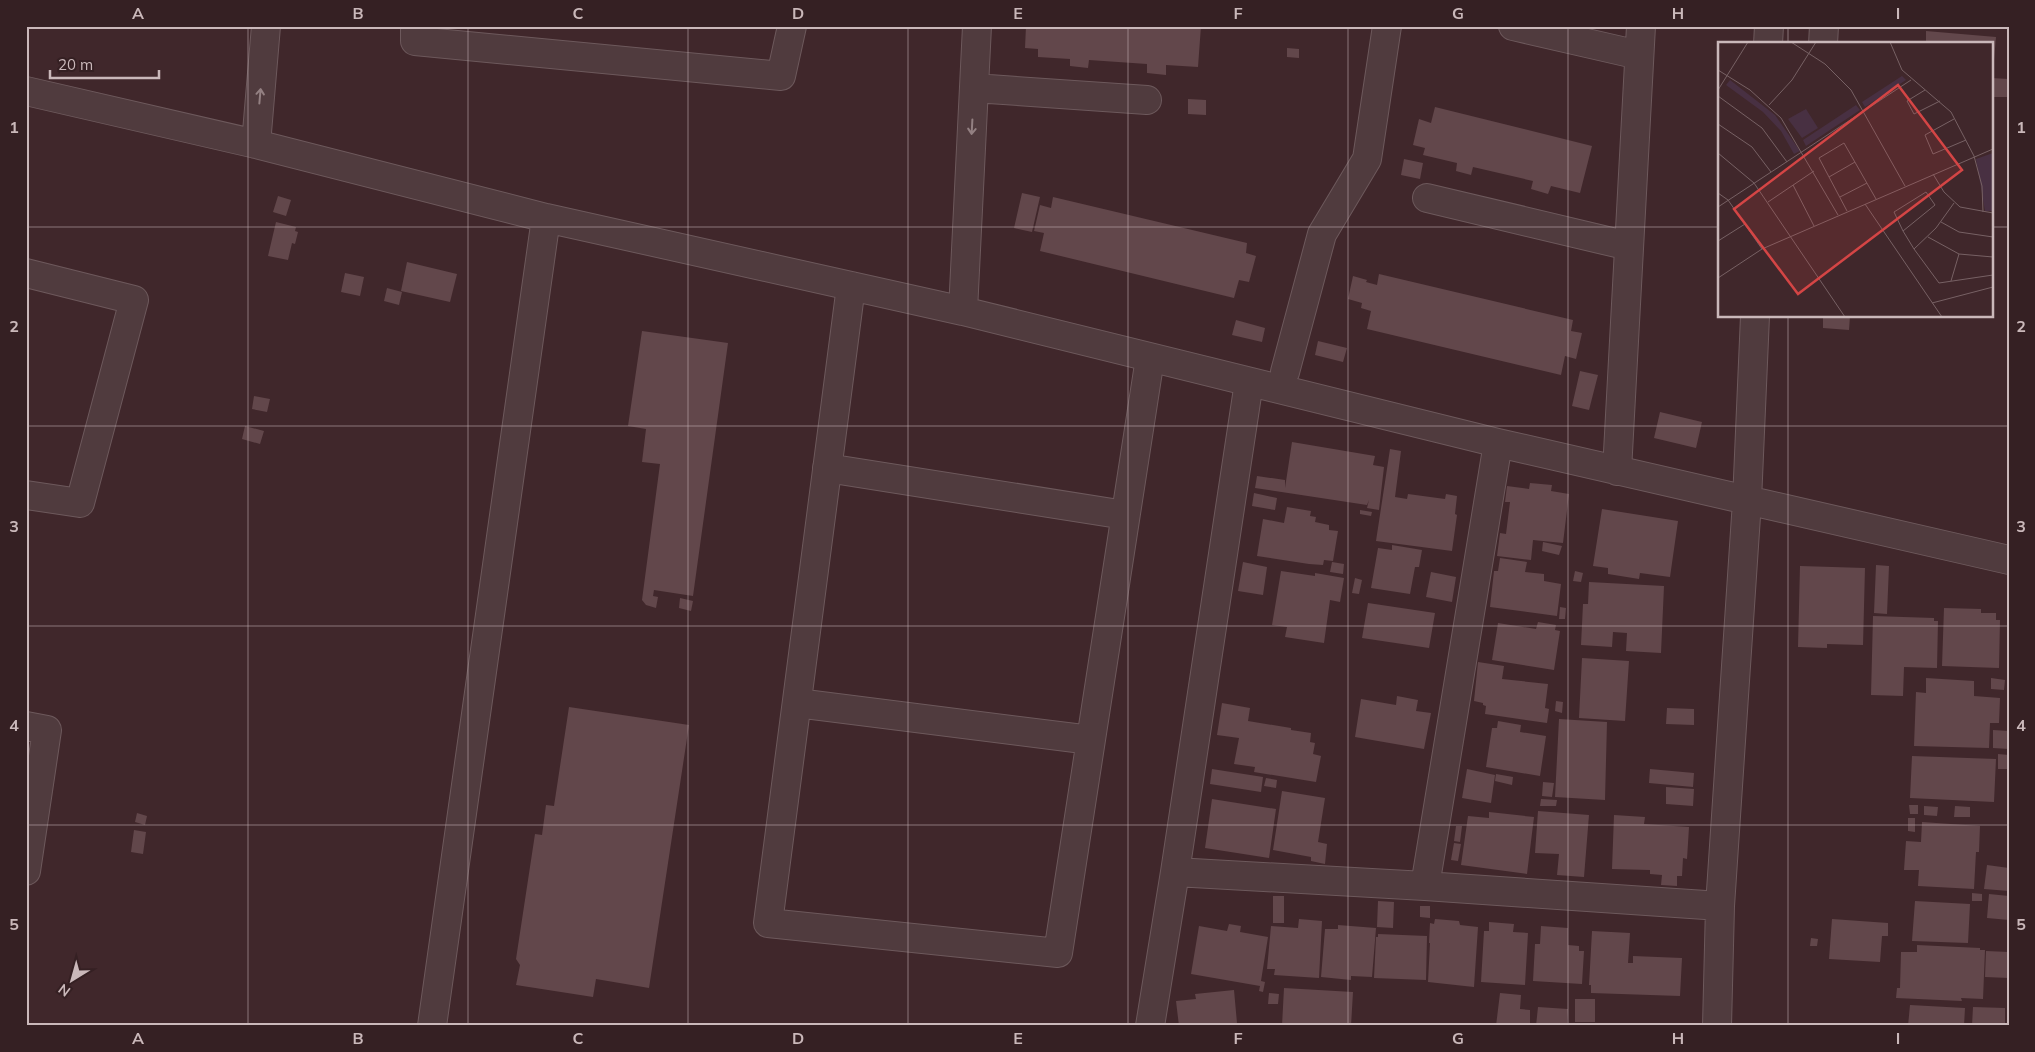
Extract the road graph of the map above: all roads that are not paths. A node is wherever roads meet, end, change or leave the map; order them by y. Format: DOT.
graph roads {
  1 [pos="266,26"];
  2 [pos="415,26"];
  3 [pos="792,26"];
  4 [pos="978,26"];
  5 [pos="1387,26"];
  6 [pos="1513,26"];
  7 [pos="1641,26"];
  8 [pos="1769,26"];
  9 [pos="1824,26"];
  10 [pos="1768,42"];
  11 [pos="1823,42"];
  12 [pos="1639,55"];
  13 [pos="974,88"];
  14 [pos="26,91"];
  15 [pos="1147,100"];
  16 [pos="256,144"];
  17 [pos="1427,198"];
  18 [pos="546,218"];
  19 [pos="1629,246"];
  20 [pos="26,273"];
  21 [pos="851,286"];
  22 [pos="963,311"];
  23 [pos="1755,318"];
  24 [pos="1150,358"];
  25 [pos="1285,372"];
  26 [pos="1249,382"];
  27 [pos="1498,443"];
  28 [pos="827,468"];
  29 [pos="1618,471"];
  30 [pos="26,496"];
  31 [pos="1747,501"];
  32 [pos="1125,515"];
  33 [pos="2009,560"];
  34 [pos="796,703"];
  35 [pos="26,726"];
  36 [pos="1091,740"];
  37 [pos="26,871"];
  38 [pos="1175,872"];
  39 [pos="1425,886"];
  40 [pos="1720,906"];
  41 [pos="432,1026"];
  42 [pos="1150,1026"];
  43 [pos="1717,1026"];
  16 -- 1 [label="street, one-way"];
  2 -- 3 [label="street"];
  4 -- 13 [label="street"];
  5 -- 25 [label="street"];
  6 -- 12 [label="street"];
  7 -- 12 [label="street"];
  8 -- 10 [label="street"];
  9 -- 11 [label="street"];
  12 -- 19 [label="street"];
  13 -- 15 [label="street"];
  13 -- 22 [label="street, one-way"];
  14 -- 16 [label="street"];
  16 -- 18 [label="street"];
  17 -- 19 [label="street"];
  18 -- 21 [label="street"];
  18 -- 41 [label="street"];
  19 -- 29 [label="street"];
  20 -- 30 [label="street"];
  21 -- 22 [label="street"];
  21 -- 28 [label="street"];
  22 -- 24 [label="street"];
  23 -- 31 [label="street"];
  24 -- 26 [label="street"];
  24 -- 32 [label="street"];
  26 -- 27 [label="street"];
  26 -- 38 [label="street"];
  27 -- 29 [label="street"];
  27 -- 39 [label="street"];
  28 -- 32 [label="street"];
  28 -- 34 [label="street"];
  29 -- 31 [label="street"];
  31 -- 33 [label="street"];
  31 -- 40 [label="street"];
  32 -- 36 [label="street"];
  34 -- 36 [label="street"];
  34 -- 36 [label="street"];
  35 -- 37 [label="street"];
  38 -- 39 [label="street"];
  38 -- 42 [label="street"];
  39 -- 40 [label="street"];
  40 -- 43 [label="street"];
}
